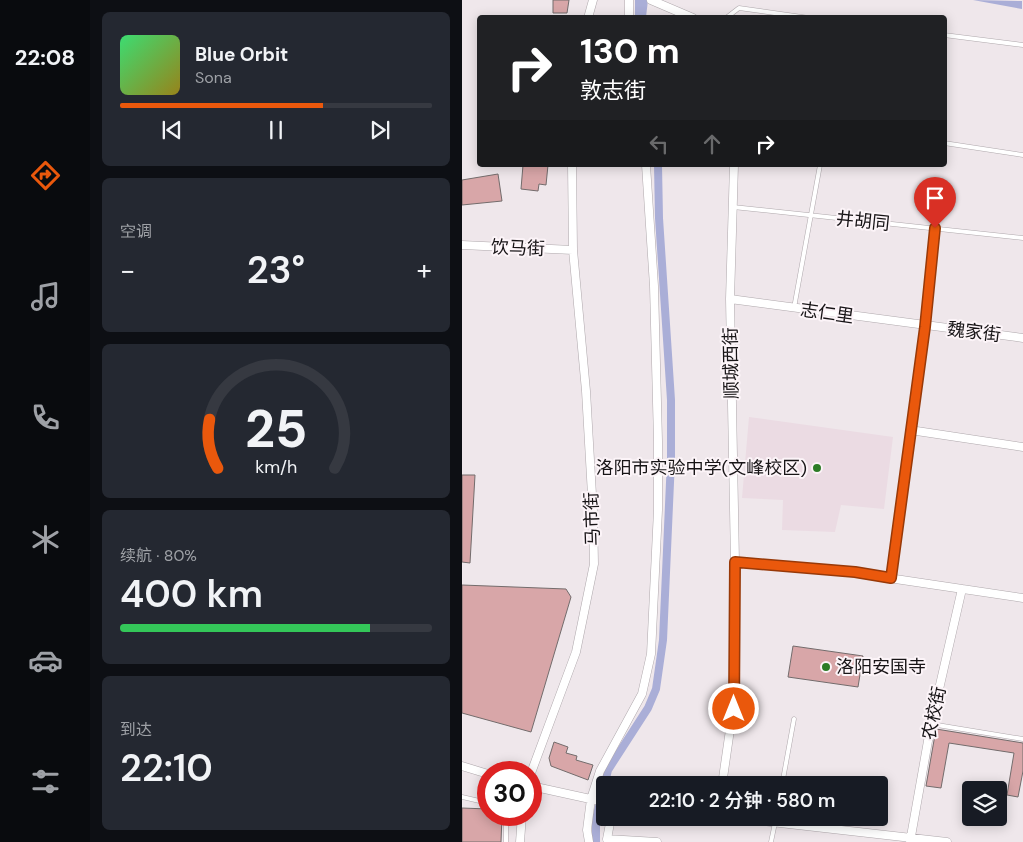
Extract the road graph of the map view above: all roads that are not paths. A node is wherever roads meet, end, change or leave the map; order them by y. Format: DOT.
graph roads {
  1 [pos="593,0"];
  2 [pos="629,0"];
  3 [pos="652,0"];
  4 [pos="589,15"];
  5 [pos="629,15"];
  6 [pos="686,15"];
  7 [pos="730,15"];
  8 [pos="788,15"];
  9 [pos="947,34"];
  10 [pos="1022,43"];
  11 [pos="947,143"];
  12 [pos="1022,155"];
  13 [pos="572,167"];
  14 [pos="646,167"];
  15 [pos="734,167"];
  16 [pos="820,167"];
  17 [pos="733,208"];
  18 [pos="812,215"];
  19 [pos="935,228"];
  20 [pos="1022,238"];
  21 [pos="462,245"];
  22 [pos="573,250"];
  23 [pos="730,299"];
  24 [pos="794,308"];
  25 [pos="925,327"];
  26 [pos="1022,338"];
  27 [pos="910,430"];
  28 [pos="1022,447"];
  29 [pos="735,562"];
  30 [pos="891,578"];
  31 [pos="962,589"];
  32 [pos="1022,598"];
  33 [pos="794,719"];
  34 [pos="931,724"];
  35 [pos="1022,739"];
  36 [pos="535,761"];
  37 [pos="462,766"];
  38 [pos="477,771"];
  39 [pos="723,776"];
  40 [pos="784,776"];
  41 [pos="542,788"];
  42 [pos="462,797"];
  43 [pos="591,799"];
  44 [pos="477,800"];
  45 [pos="596,800"];
  46 [pos="506,826"];
  47 [pos="521,826"];
  48 [pos="609,826"];
  49 [pos="774,826"];
  50 [pos="816,826"];
  51 [pos="910,840"];
  52 [pos="506,842"];
  53 [pos="520,842"];
  54 [pos="589,842"];
  55 [pos="657,842"];
  56 [pos="771,842"];
  57 [pos="947,842"];
  1 -- 4 [label="street"];
  2 -- 5 [label="street"];
  3 -- 6 [label="street"];
  7 -- 8 [label="lane"];
  9 -- 10 [label="lane"];
  11 -- 12 [label="lane"];
  13 -- 22 [label="street, 马市街"];
  14 -- 43 [label="street"];
  15 -- 17 [label="street, 顺城西街"];
  16 -- 18 [label="lane"];
  17 -- 18 [label="lane, 井胡同"];
  17 -- 23 [label="street, 顺城西街"];
  18 -- 19 [label="lane, 井胡同"];
  18 -- 24 [label="lane"];
  19 -- 20 [label="lane, 井胡同"];
  19 -- 25 [label="lane"];
  21 -- 22 [label="street, 饮马街"];
  22 -- 36 [label="street, 马市街"];
  23 -- 24 [label="street, 志仁里"];
  23 -- 29 [label="street, 顺城西街"];
  24 -- 25 [label="street, 志仁里"];
  25 -- 26 [label="street, 魏家街"];
  25 -- 27 [label="street"];
  27 -- 28 [label="street"];
  27 -- 30 [label="street"];
  29 -- 30 [label="street"];
  29 -- 39 [label="street, 顺城西街"];
  30 -- 31 [label="street"];
  31 -- 32 [label="street"];
  31 -- 34 [label="street, 农校街"];
  33 -- 40 [label="lane"];
  34 -- 35 [label="lane"];
  34 -- 51 [label="street, 农校街"];
  37 -- 38 [label="street"];
  41 -- 43 [label="street"];
  42 -- 44 [label="lane"];
  43 -- 45 [label="street"];
  43 -- 54 [label="street"];
  46 -- 52 [label="lane"];
  47 -- 53 [label="street"];
  48 -- 55 [label="street"];
  49 -- 56 [label="lane"];
  50 -- 51 [label="street"];
  51 -- 57 [label="street"];
}
